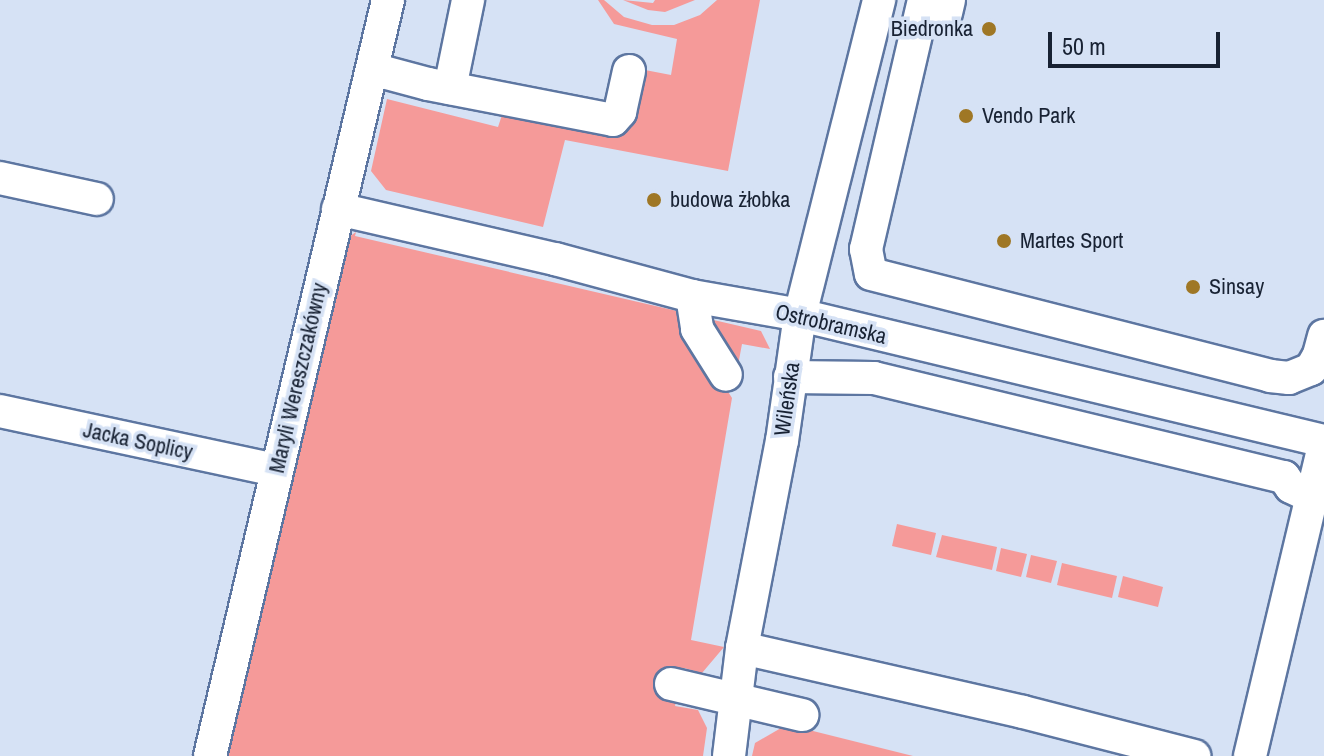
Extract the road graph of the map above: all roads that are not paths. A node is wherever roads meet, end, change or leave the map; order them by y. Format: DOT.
graph roads {
  1 [pos="388,0"];
  2 [pos="448,0"];
  3 [pos="468,0"];
  4 [pos="879,0"];
  5 [pos="940,4"];
  6 [pos="372,69"];
  7 [pos="629,71"];
  8 [pos="439,86"];
  9 [pos="0,178"];
  10 [pos="97,199"];
  11 [pos="338,209"];
  12 [pos="692,296"];
  13 [pos="800,315"];
  14 [pos="1324,336"];
  15 [pos="726,375"];
  16 [pos="790,377"];
  17 [pos="0,411"];
  18 [pos="1324,444"];
  19 [pos="276,470"];
  20 [pos="1309,509"];
  21 [pos="742,648"];
  22 [pos="671,684"];
  23 [pos="736,701"];
  24 [pos="802,715"];
  25 [pos="210,756"];
  26 [pos="729,756"];
  27 [pos="1194,756"];
  28 [pos="1250,756"];
  1 -- 6 [label="street, Maryli Wereszczakówny"];
  2 -- 8 [label="street"];
  3 -- 8 [label="street"];
  4 -- 13 [label="street, Wileńska"];
  5 -- 14 [label="street"];
  6 -- 8 [label="street"];
  6 -- 11 [label="street, Maryli Wereszczakówny"];
  7 -- 8 [label="street"];
  9 -- 10 [label="street"];
  11 -- 12 [label="street, Ostrobramska"];
  11 -- 19 [label="street, Maryli Wereszczakówny"];
  12 -- 13 [label="street, Ostrobramska"];
  12 -- 15 [label="street"];
  13 -- 16 [label="street, Wileńska"];
  13 -- 18 [label="street, Ostrobramska"];
  16 -- 20 [label="street"];
  16 -- 21 [label="street, Wileńska"];
  17 -- 19 [label="street, Jacka Soplicy"];
  18 -- 20 [label="street"];
  19 -- 25 [label="street, Maryli Wereszczakówny"];
  20 -- 28 [label="street"];
  21 -- 23 [label="street, Wileńska"];
  21 -- 27 [label="street"];
  22 -- 23 [label="street"];
  23 -- 24 [label="street"];
  23 -- 26 [label="street, Wileńska"];
}
